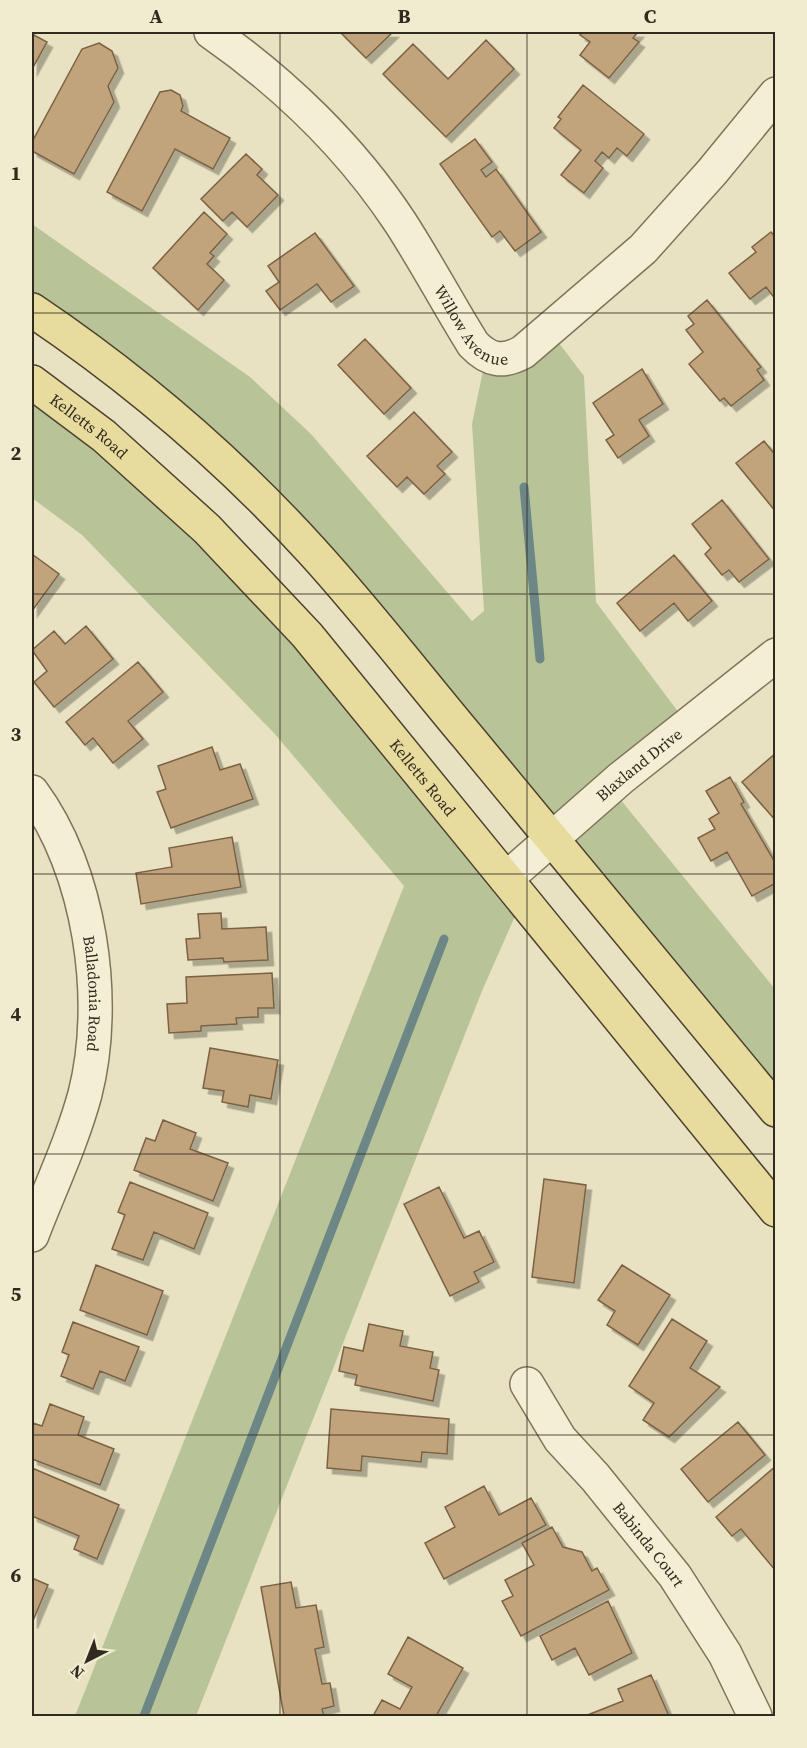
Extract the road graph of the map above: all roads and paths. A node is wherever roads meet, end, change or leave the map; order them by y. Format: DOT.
graph roads {
  1 [pos="212,32"];
  2 [pos="776,94"];
  3 [pos="32,310"];
  4 [pos="32,382"];
  5 [pos="776,655"];
  6 [pos="32,792"];
  7 [pos="552,837"];
  8 [pos="507,878"];
  9 [pos="776,1110"];
  10 [pos="776,1210"];
  11 [pos="32,1235"];
  12 [pos="527,1384"];
  13 [pos="755,1716"];
  1 -- 2 [label="street, Willow Avenue"];
  3 -- 7 [label="main road"];
  4 -- 8 [label="main road, Kelletts Road"];
  5 -- 7 [label="street, Blaxland Drive"];
  6 -- 11 [label="street, Balladonia Road"];
  7 -- 8 [label="street, Blaxland Drive"];
  7 -- 9 [label="main road"];
  8 -- 10 [label="main road, Kelletts Road"];
  12 -- 13 [label="street, Babinda Court"];
}
